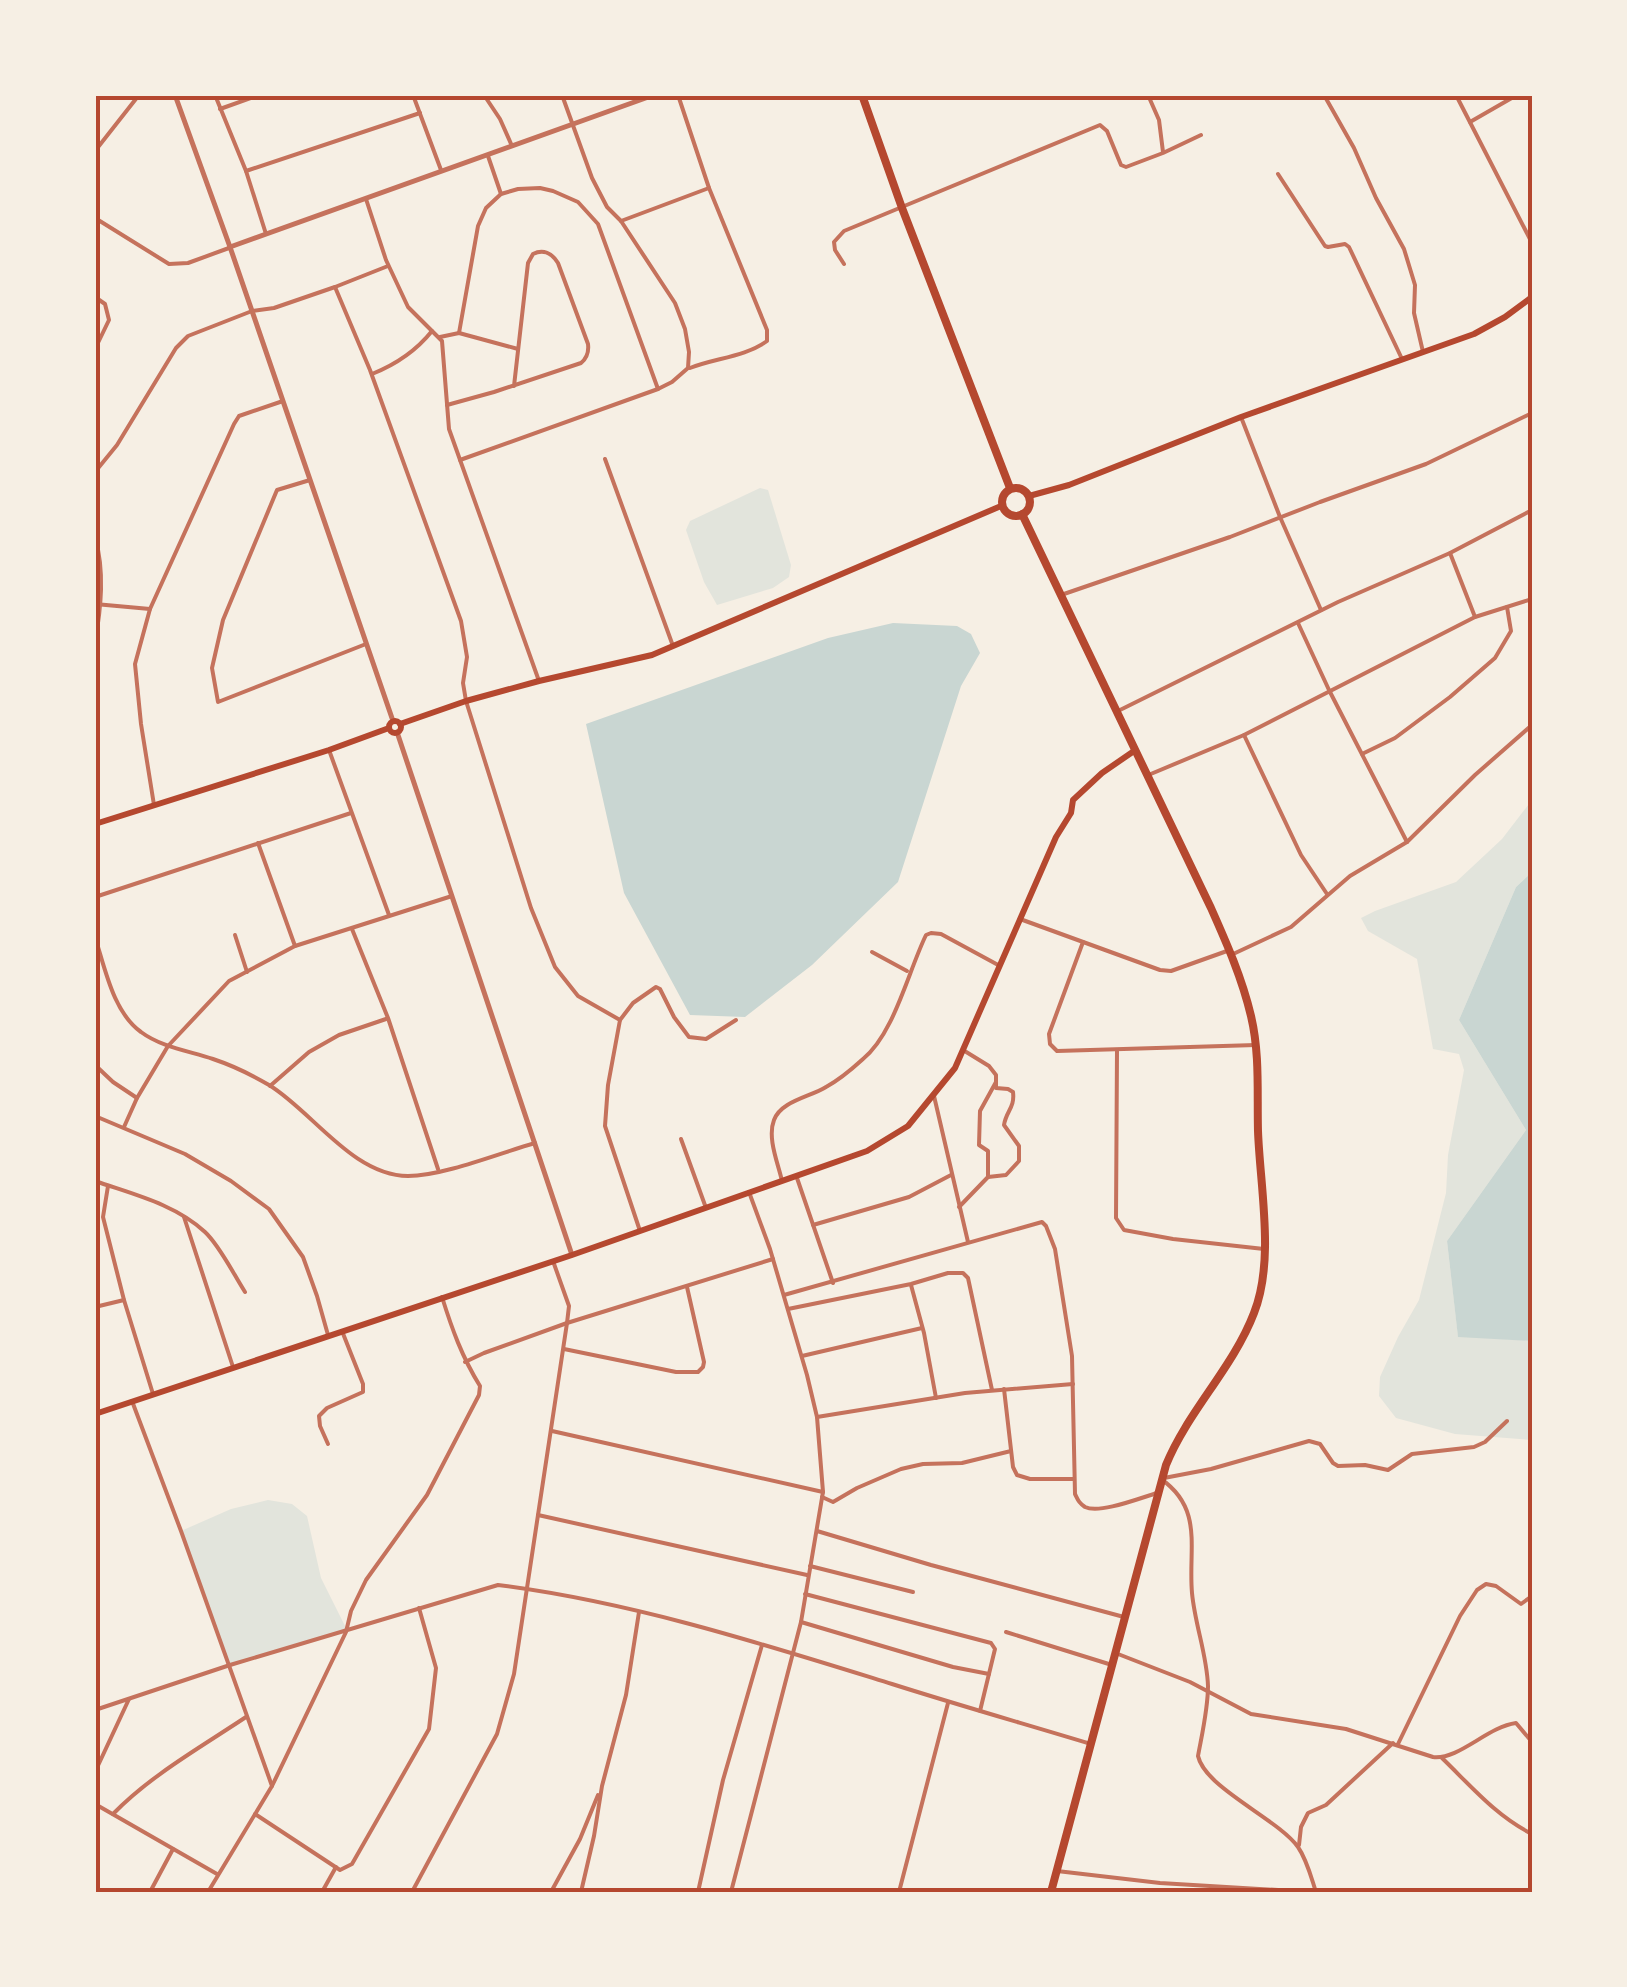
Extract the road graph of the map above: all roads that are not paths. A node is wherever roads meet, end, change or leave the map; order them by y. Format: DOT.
graph roads {
  1 [pos="109,95"];
  2 [pos="139,95"];
  3 [pos="175,95"];
  4 [pos="215,95"];
  5 [pos="259,95"];
  6 [pos="413,95"];
  7 [pos="484,95"];
  8 [pos="562,95"];
  9 [pos="654,95"];
  10 [pos="678,95"];
  11 [pos="862,95"];
  12 [pos="1148,95"];
  13 [pos="1324,95"];
  14 [pos="1456,95"];
  15 [pos="1517,95"];
  16 [pos="95,98"];
  17 [pos="220,109"];
  18 [pos="420,113"];
  19 [pos="1470,122"];
  20 [pos="573,124"];
  21 [pos="1201,134"];
  22 [pos="512,146"];
  23 [pos="95,151"];
  24 [pos="1163,153"];
  25 [pos="488,155"];
  26 [pos="246,171"];
  27 [pos="442,171"];
  28 [pos="1278,174"];
  29 [pos="710,188"];
  30 [pos="501,194"];
  31 [pos="366,199"];
  32 [pos="902,208"];
  33 [pos="95,218"];
  34 [pos="620,221"];
  35 [pos="266,234"];
  36 [pos="1532,243"];
  37 [pos="230,247"];
  38 [pos="844,264"];
  39 [pos="388,266"];
  40 [pos="335,287"];
  41 [pos="95,298"];
  42 [pos="1532,298"];
  43 [pos="252,311"];
  44 [pos="432,330"];
  45 [pos="459,333"];
  46 [pos="440,337"];
  47 [pos="95,348"];
  48 [pos="518,348"];
  49 [pos="1423,352"];
  50 [pos="1402,359"];
  51 [pos="688,368"];
  52 [pos="372,374"];
  53 [pos="514,386"];
  54 [pos="658,389"];
  55 [pos="283,401"];
  56 [pos="447,405"];
  57 [pos="1532,413"];
  58 [pos="1241,417"];
  59 [pos="460,460"];
  60 [pos="605,460"];
  61 [pos="95,472"];
  62 [pos="310,480"];
  63 [pos="1010,488"];
  64 [pos="1029,496"];
  65 [pos="1001,506"];
  66 [pos="1532,510"];
  67 [pos="1022,514"];
  68 [pos="1280,517"];
  69 [pos="95,537"];
  70 [pos="1450,554"];
  71 [pos="1060,596"];
  72 [pos="1532,599"];
  73 [pos="98,604"];
  74 [pos="1507,606"];
  75 [pos="150,610"];
  76 [pos="1321,610"];
  77 [pos="1474,617"];
  78 [pos="1298,622"];
  79 [pos="95,642"];
  80 [pos="366,644"];
  81 [pos="673,646"];
  82 [pos="539,680"];
  83 [pos="1329,690"];
  84 [pos="466,702"];
  85 [pos="1116,712"];
  86 [pos="1532,725"];
  87 [pos="395,727"];
  88 [pos="1244,735"];
  89 [pos="329,750"];
  90 [pos="1134,751"];
  91 [pos="1362,754"];
  92 [pos="1146,776"];
  93 [pos="154,805"];
  94 [pos="351,812"];
  95 [pos="95,824"];
  96 [pos="1407,842"];
  97 [pos="258,844"];
  98 [pos="1328,895"];
  99 [pos="452,896"];
  100 [pos="95,898"];
  101 [pos="389,915"];
  102 [pos="1020,919"];
  103 [pos="352,929"];
  104 [pos="235,935"];
  105 [pos="95,936"];
  106 [pos="1083,942"];
  107 [pos="295,946"];
  108 [pos="872,952"];
  109 [pos="1230,952"];
  110 [pos="1000,966"];
  111 [pos="247,972"];
  112 [pos="909,972"];
  113 [pos="388,1018"];
  114 [pos="620,1020"];
  115 [pos="736,1020"];
  116 [pos="1256,1045"];
  117 [pos="168,1046"];
  118 [pos="962,1050"];
  119 [pos="1116,1050"];
  120 [pos="95,1065"];
  121 [pos="996,1082"];
  122 [pos="270,1086"];
  123 [pos="933,1094"];
  124 [pos="137,1098"];
  125 [pos="95,1116"];
  126 [pos="124,1127"];
  127 [pos="681,1138"];
  128 [pos="535,1144"];
  129 [pos="438,1171"];
  130 [pos="952,1175"];
  131 [pos="796,1176"];
  132 [pos="988,1176"];
  133 [pos="95,1181"];
  134 [pos="782,1181"];
  135 [pos="108,1186"];
  136 [pos="749,1192"];
  137 [pos="959,1207"];
  138 [pos="706,1208"];
  139 [pos="95,1217"];
  140 [pos="103,1217"];
  141 [pos="184,1217"];
  142 [pos="813,1225"];
  143 [pos="640,1231"];
  144 [pos="968,1242"];
  145 [pos="1264,1248"];
  146 [pos="572,1255"];
  147 [pos="774,1259"];
  148 [pos="553,1261"];
  149 [pos="833,1282"];
  150 [pos="910,1284"];
  151 [pos="687,1287"];
  152 [pos="246,1292"];
  153 [pos="784,1295"];
  154 [pos="442,1297"];
  155 [pos="124,1300"];
  156 [pos="95,1307"];
  157 [pos="788,1310"];
  158 [pos="567,1323"];
  159 [pos="922,1328"];
  160 [pos="342,1330"];
  161 [pos="328,1335"];
  162 [pos="564,1349"];
  163 [pos="802,1356"];
  164 [pos="465,1362"];
  165 [pos="233,1367"];
  166 [pos="1072,1384"];
  167 [pos="1004,1389"];
  168 [pos="992,1390"];
  169 [pos="153,1394"];
  170 [pos="936,1398"];
  171 [pos="132,1402"];
  172 [pos="95,1414"];
  173 [pos="817,1417"];
  174 [pos="1507,1421"];
  175 [pos="552,1431"];
  176 [pos="328,1444"];
  177 [pos="1011,1450"];
  178 [pos="1161,1479"];
  179 [pos="1075,1480"];
  180 [pos="823,1494"];
  181 [pos="1156,1494"];
  182 [pos="538,1515"];
  183 [pos="817,1531"];
  184 [pos="810,1566"];
  185 [pos="808,1576"];
  186 [pos="526,1589"];
  187 [pos="913,1592"];
  188 [pos="805,1594"];
  189 [pos="1532,1596"];
  190 [pos="419,1608"];
  191 [pos="639,1612"];
  192 [pos="1124,1618"];
  193 [pos="801,1622"];
  194 [pos="346,1632"];
  195 [pos="1006,1632"];
  196 [pos="762,1643"];
  197 [pos="791,1652"];
  198 [pos="1115,1653"];
  199 [pos="230,1665"];
  200 [pos="1112,1665"];
  201 [pos="989,1674"];
  202 [pos="1208,1691"];
  203 [pos="130,1699"];
  204 [pos="948,1702"];
  205 [pos="95,1710"];
  206 [pos="980,1711"];
  207 [pos="246,1718"];
  208 [pos="1532,1742"];
  209 [pos="1091,1744"];
  210 [pos="1395,1744"];
  211 [pos="1442,1758"];
  212 [pos="95,1772"];
  213 [pos="272,1786"];
  214 [pos="602,1786"];
  215 [pos="95,1804"];
  216 [pos="113,1814"];
  217 [pos="255,1814"];
  218 [pos="1532,1834"];
  219 [pos="173,1848"];
  220 [pos="1298,1848"];
  221 [pos="336,1867"];
  222 [pos="1057,1871"];
  223 [pos="218,1875"];
  224 [pos="150,1892"];
  225 [pos="208,1892"];
  226 [pos="322,1892"];
  227 [pos="412,1892"];
  228 [pos="550,1892"];
  229 [pos="581,1892"];
  230 [pos="698,1892"];
  231 [pos="731,1892"];
  232 [pos="899,1892"];
  233 [pos="1051,1892"];
  234 [pos="1311,1892"];
  1 -- 16 [label="street"];
  2 -- 23 [label="street"];
  3 -- 37 [label="street"];
  4 -- 17 [label="street"];
  5 -- 17 [label="street"];
  6 -- 18 [label="street"];
  7 -- 22 [label="street"];
  8 -- 20 [label="street"];
  9 -- 20 [label="street"];
  10 -- 29 [label="street"];
  11 -- 32 [label="highway"];
  12 -- 24 [label="street"];
  13 -- 49 [label="street"];
  14 -- 19 [label="street"];
  15 -- 19 [label="street"];
  17 -- 26 [label="street"];
  18 -- 26 [label="street"];
  18 -- 27 [label="street"];
  19 -- 36 [label="street"];
  20 -- 22 [label="street"];
  20 -- 34 [label="street"];
  21 -- 24 [label="street"];
  22 -- 25 [label="street"];
  24 -- 32 [label="street"];
  25 -- 27 [label="street"];
  25 -- 30 [label="street"];
  26 -- 35 [label="street"];
  27 -- 31 [label="street"];
  28 -- 50 [label="street"];
  29 -- 34 [label="street"];
  29 -- 51 [label="street"];
  30 -- 45 [label="street"];
  30 -- 54 [label="street"];
  31 -- 35 [label="street"];
  31 -- 39 [label="street"];
  32 -- 38 [label="street"];
  32 -- 63 [label="highway"];
  33 -- 37 [label="street"];
  34 -- 51 [label="street"];
  35 -- 37 [label="street"];
  37 -- 43 [label="street"];
  39 -- 40 [label="street"];
  39 -- 44 [label="street"];
  40 -- 43 [label="street"];
  40 -- 52 [label="street"];
  41 -- 47 [label="street"];
  42 -- 49 [label="main road"];
  43 -- 55 [label="street"];
  43 -- 61 [label="street"];
  44 -- 46 [label="street"];
  44 -- 52 [label="street"];
  45 -- 46 [label="street"];
  45 -- 48 [label="street"];
  46 -- 56 [label="street"];
  48 -- 53 [label="street"];
  48 -- 53 [label="street"];
  49 -- 50 [label="main road"];
  50 -- 58 [label="main road"];
  51 -- 54 [label="street"];
  52 -- 84 [label="street"];
  53 -- 56 [label="street"];
  54 -- 59 [label="street"];
  55 -- 62 [label="street"];
  55 -- 75 [label="street"];
  56 -- 59 [label="street"];
  57 -- 68 [label="street"];
  58 -- 64 [label="main road"];
  58 -- 68 [label="street"];
  59 -- 82 [label="street"];
  60 -- 81 [label="street"];
  62 -- 80 [label="street"];
  62 -- 80 [label="street"];
  63 -- 64 [label="highway"];
  63 -- 65 [label="highway"];
  64 -- 67 [label="highway"];
  65 -- 67 [label="highway"];
  65 -- 81 [label="main road"];
  66 -- 70 [label="street"];
  67 -- 71 [label="highway"];
  68 -- 71 [label="street"];
  68 -- 76 [label="street"];
  69 -- 73 [label="street"];
  70 -- 76 [label="street"];
  70 -- 77 [label="street"];
  71 -- 85 [label="highway"];
  72 -- 74 [label="street"];
  73 -- 75 [label="street"];
  73 -- 79 [label="street"];
  74 -- 77 [label="street"];
  74 -- 91 [label="street"];
  75 -- 93 [label="street"];
  76 -- 78 [label="street"];
  77 -- 83 [label="street"];
  78 -- 83 [label="street"];
  78 -- 85 [label="street"];
  80 -- 87 [label="street"];
  81 -- 82 [label="main road"];
  82 -- 84 [label="main road"];
  83 -- 88 [label="street"];
  83 -- 91 [label="street"];
  84 -- 87 [label="main road"];
  84 -- 114 [label="street"];
  85 -- 90 [label="highway"];
  86 -- 96 [label="street"];
  87 -- 89 [label="main road"];
  87 -- 99 [label="street"];
  88 -- 92 [label="street"];
  88 -- 98 [label="street"];
  89 -- 93 [label="main road"];
  89 -- 94 [label="street"];
  90 -- 92 [label="highway"];
  90 -- 102 [label="main road"];
  91 -- 96 [label="street"];
  92 -- 109 [label="highway"];
  93 -- 95 [label="main road"];
  94 -- 97 [label="street"];
  94 -- 101 [label="street"];
  96 -- 98 [label="street"];
  97 -- 100 [label="street"];
  97 -- 107 [label="street"];
  98 -- 109 [label="street"];
  99 -- 101 [label="street"];
  99 -- 128 [label="street"];
  101 -- 103 [label="street"];
  102 -- 106 [label="street"];
  102 -- 110 [label="main road"];
  103 -- 107 [label="street"];
  103 -- 113 [label="street"];
  104 -- 111 [label="street"];
  105 -- 117 [label="street"];
  106 -- 109 [label="street"];
  106 -- 119 [label="street"];
  107 -- 111 [label="street"];
  108 -- 112 [label="street"];
  109 -- 116 [label="highway"];
  110 -- 112 [label="street"];
  110 -- 118 [label="main road"];
  111 -- 117 [label="street"];
  112 -- 134 [label="street"];
  113 -- 122 [label="street"];
  113 -- 129 [label="street"];
  114 -- 115 [label="street"];
  114 -- 143 [label="street"];
  116 -- 119 [label="street"];
  116 -- 145 [label="highway"];
  117 -- 122 [label="street"];
  117 -- 124 [label="street"];
  118 -- 121 [label="street"];
  118 -- 123 [label="main road"];
  119 -- 145 [label="street"];
  120 -- 124 [label="street"];
  121 -- 132 [label="street"];
  121 -- 132 [label="street"];
  122 -- 129 [label="street"];
  123 -- 130 [label="street"];
  123 -- 131 [label="main road"];
  124 -- 126 [label="street"];
  125 -- 126 [label="street"];
  126 -- 161 [label="street"];
  127 -- 138 [label="street"];
  128 -- 129 [label="street"];
  128 -- 146 [label="street"];
  130 -- 137 [label="street"];
  130 -- 142 [label="street"];
  131 -- 134 [label="main road"];
  131 -- 142 [label="street"];
  132 -- 137 [label="street"];
  133 -- 135 [label="street"];
  134 -- 136 [label="main road"];
  135 -- 140 [label="street"];
  135 -- 141 [label="street"];
  136 -- 138 [label="main road"];
  136 -- 147 [label="street"];
  137 -- 144 [label="street"];
  138 -- 143 [label="main road"];
  139 -- 140 [label="street"];
  140 -- 155 [label="street"];
  141 -- 152 [label="street"];
  141 -- 165 [label="street"];
  142 -- 149 [label="street"];
  143 -- 146 [label="main road"];
  144 -- 149 [label="street"];
  144 -- 166 [label="street"];
  145 -- 178 [label="highway"];
  146 -- 148 [label="main road"];
  147 -- 151 [label="street"];
  147 -- 153 [label="street"];
  148 -- 154 [label="main road"];
  148 -- 158 [label="street"];
  149 -- 153 [label="street"];
  150 -- 157 [label="street"];
  150 -- 159 [label="street"];
  150 -- 168 [label="street"];
  151 -- 158 [label="street"];
  151 -- 162 [label="street"];
  153 -- 157 [label="street"];
  154 -- 160 [label="main road"];
  154 -- 164 [label="street"];
  155 -- 156 [label="street"];
  155 -- 169 [label="street"];
  157 -- 163 [label="street"];
  158 -- 162 [label="street"];
  158 -- 164 [label="street"];
  159 -- 163 [label="street"];
  159 -- 170 [label="street"];
  160 -- 161 [label="main road"];
  160 -- 176 [label="street"];
  161 -- 165 [label="main road"];
  162 -- 175 [label="street"];
  163 -- 173 [label="street"];
  164 -- 194 [label="street"];
  165 -- 169 [label="main road"];
  166 -- 167 [label="street"];
  166 -- 179 [label="street"];
  167 -- 168 [label="street"];
  167 -- 177 [label="street"];
  168 -- 170 [label="street"];
  169 -- 171 [label="main road"];
  170 -- 173 [label="street"];
  171 -- 172 [label="main road"];
  171 -- 199 [label="street"];
  173 -- 180 [label="street"];
  174 -- 178 [label="street"];
  175 -- 180 [label="street"];
  175 -- 182 [label="street"];
  177 -- 179 [label="street"];
  177 -- 180 [label="street"];
  178 -- 181 [label="highway"];
  178 -- 202 [label="street"];
  179 -- 181 [label="street"];
  180 -- 183 [label="street"];
  181 -- 192 [label="highway"];
  182 -- 185 [label="street"];
  182 -- 186 [label="street"];
  183 -- 184 [label="street"];
  183 -- 192 [label="street"];
  184 -- 185 [label="street"];
  184 -- 187 [label="street"];
  185 -- 188 [label="street"];
  186 -- 190 [label="street"];
  186 -- 191 [label="street"];
  186 -- 227 [label="street"];
  188 -- 193 [label="street"];
  188 -- 201 [label="street"];
  189 -- 210 [label="street"];
  190 -- 194 [label="street"];
  190 -- 221 [label="street"];
  191 -- 196 [label="street"];
  191 -- 214 [label="street"];
  192 -- 198 [label="highway"];
  193 -- 197 [label="street"];
  193 -- 201 [label="street"];
  194 -- 199 [label="street"];
  194 -- 213 [label="street"];
  195 -- 200 [label="street"];
  196 -- 197 [label="street"];
  196 -- 230 [label="street"];
  197 -- 204 [label="street"];
  197 -- 231 [label="street"];
  198 -- 200 [label="highway"];
  198 -- 202 [label="street"];
  199 -- 203 [label="street"];
  199 -- 207 [label="street"];
  200 -- 209 [label="highway"];
  201 -- 206 [label="street"];
  202 -- 210 [label="street"];
  202 -- 220 [label="street"];
  203 -- 205 [label="street"];
  203 -- 212 [label="street"];
  204 -- 206 [label="street"];
  204 -- 232 [label="street"];
  206 -- 209 [label="street"];
  207 -- 213 [label="street"];
  207 -- 216 [label="street"];
  208 -- 211 [label="street"];
  209 -- 222 [label="highway"];
  210 -- 211 [label="street"];
  210 -- 220 [label="street"];
  211 -- 218 [label="street"];
  213 -- 217 [label="street"];
  214 -- 228 [label="street"];
  214 -- 229 [label="street"];
  215 -- 216 [label="street"];
  216 -- 219 [label="street"];
  217 -- 221 [label="street"];
  217 -- 223 [label="street"];
  219 -- 223 [label="street"];
  219 -- 224 [label="street"];
  220 -- 234 [label="street"];
  221 -- 226 [label="street"];
  222 -- 233 [label="highway"];
  222 -- 234 [label="street"];
  223 -- 225 [label="street"];
}
